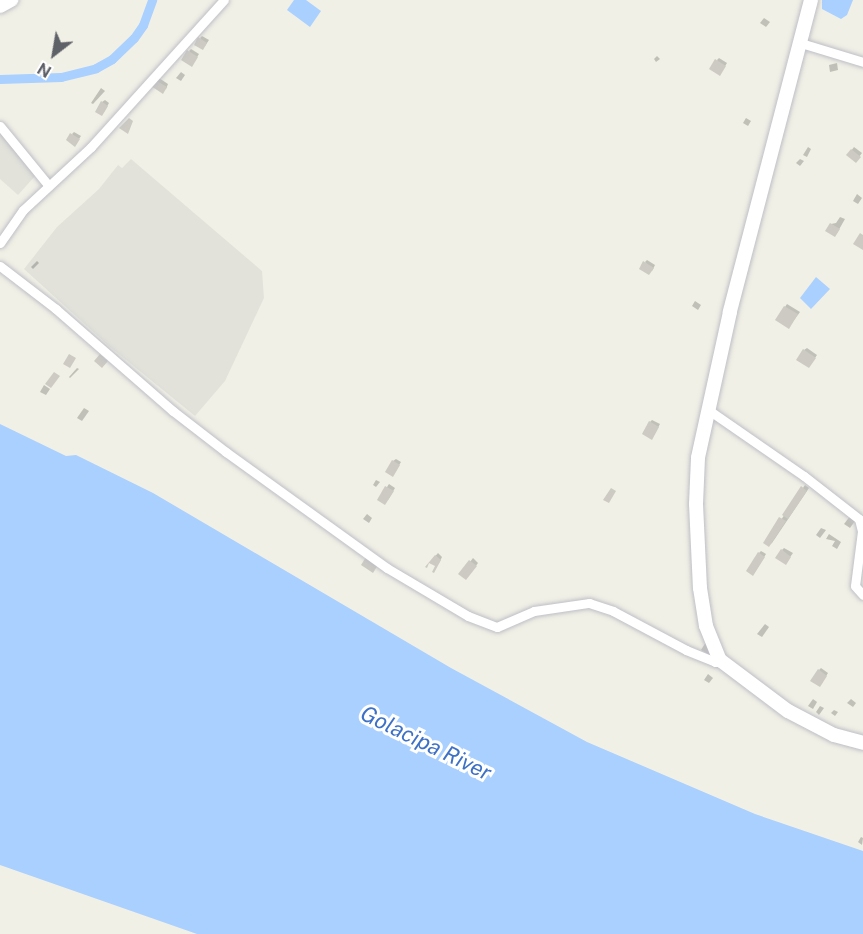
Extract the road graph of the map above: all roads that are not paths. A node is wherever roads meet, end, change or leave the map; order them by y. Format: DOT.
graph roads {
  1 [pos="11,0"];
  2 [pos="224,0"];
  3 [pos="811,0"];
  4 [pos="0,6"];
  5 [pos="801,43"];
  6 [pos="863,62"];
  7 [pos="0,126"];
  8 [pos="49,186"];
  9 [pos="0,243"];
  10 [pos="0,266"];
  11 [pos="710,411"];
  12 [pos="863,595"];
  13 [pos="720,660"];
  14 [pos="863,743"];
  1 -- 4 [label="street"];
  2 -- 8 [label="street"];
  3 -- 5 [label="street"];
  5 -- 6 [label="street"];
  5 -- 11 [label="street"];
  7 -- 8 [label="street"];
  8 -- 9 [label="street"];
  10 -- 13 [label="street"];
  11 -- 12 [label="street"];
  11 -- 13 [label="street"];
  13 -- 14 [label="street"];
}
